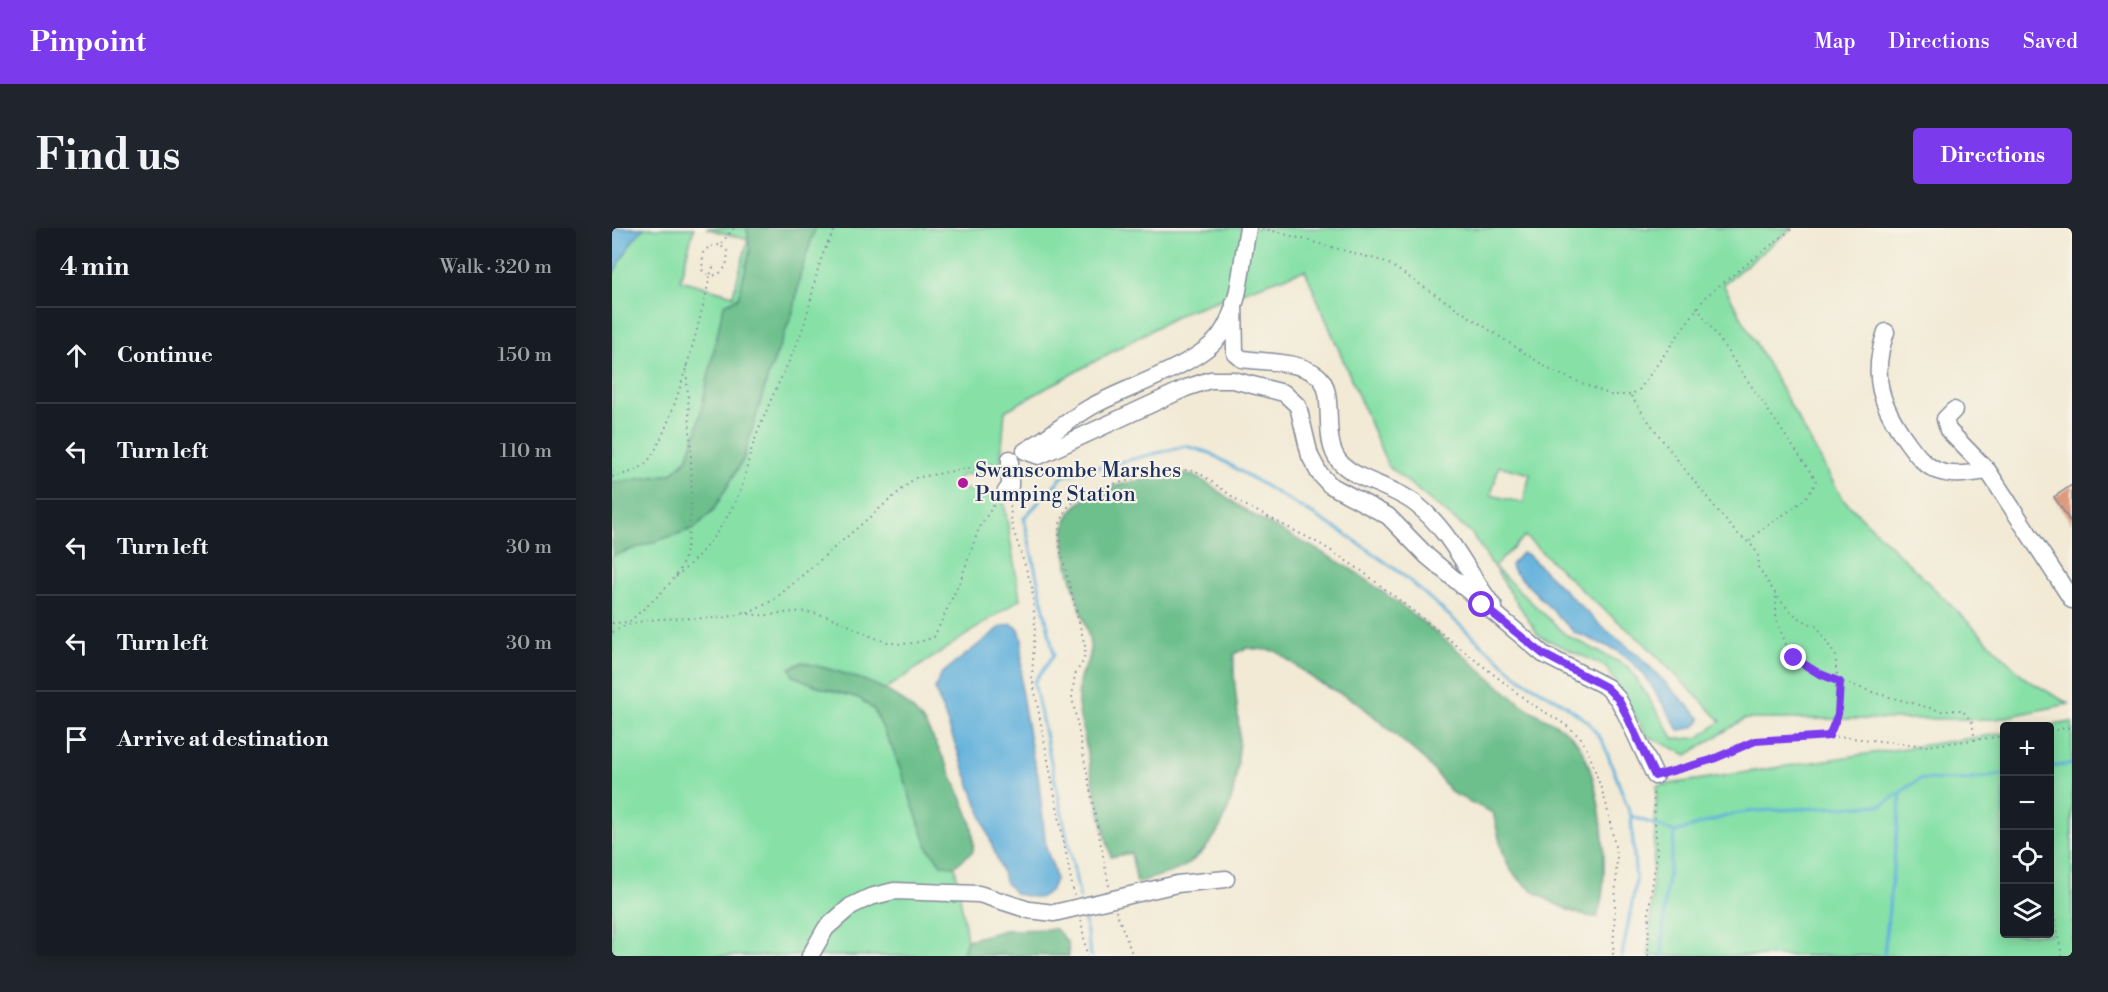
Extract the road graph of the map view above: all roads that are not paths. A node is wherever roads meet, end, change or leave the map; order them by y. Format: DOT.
graph roads {
  1 [pos="1248,228"];
  2 [pos="1234,303"];
  3 [pos="1886,332"];
  4 [pos="1954,411"];
  5 [pos="1010,459"];
  6 [pos="1988,471"];
  7 [pos="1005,493"];
  8 [pos="2072,600"];
  9 [pos="1505,622"];
  10 [pos="1655,776"];
  11 [pos="1226,879"];
  12 [pos="810,956"];
  1 -- 2 [label="street"];
  2 -- 9 [label="street"];
  2 -- 9 [label="street"];
  3 -- 6 [label="street"];
  4 -- 6 [label="street"];
  5 -- 7 [label="street"];
  6 -- 8 [label="street"];
  9 -- 10 [label="street"];
  11 -- 12 [label="street"];
}
